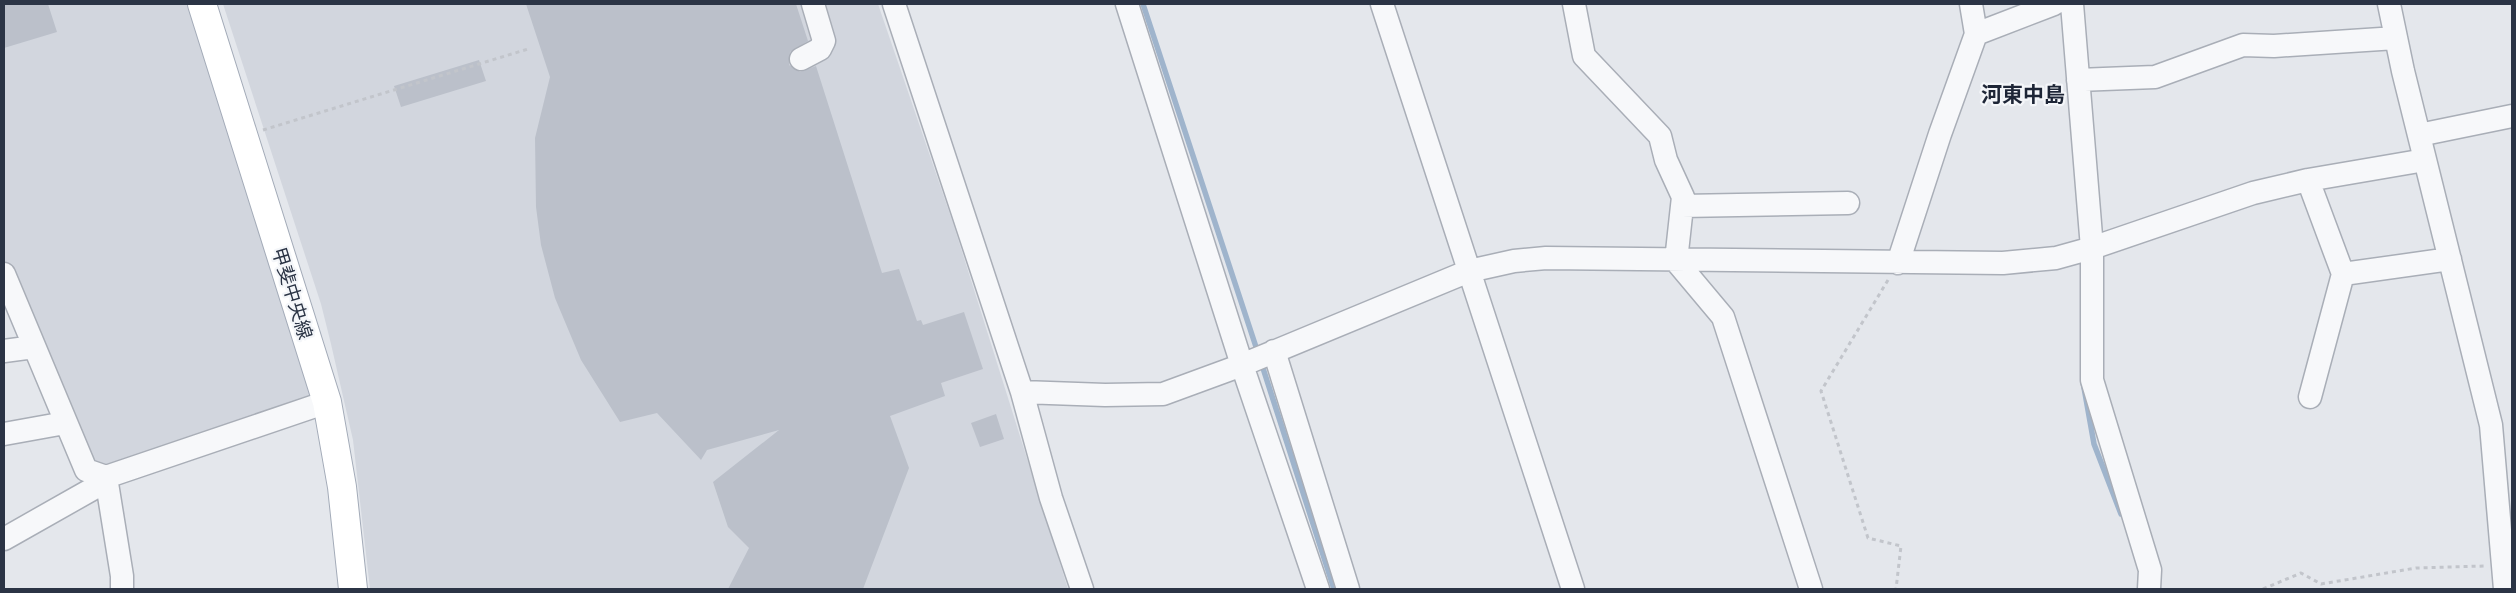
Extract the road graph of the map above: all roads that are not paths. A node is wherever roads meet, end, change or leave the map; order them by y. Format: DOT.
graph roads {
  1 [pos="202,4"];
  2 [pos="813,4"];
  3 [pos="894,4"];
  4 [pos="1127,4"];
  5 [pos="1382,4"];
  6 [pos="1574,4"];
  7 [pos="1971,4"];
  8 [pos="2054,4"];
  9 [pos="2072,4"];
  10 [pos="2389,4"];
  11 [pos="1976,34"];
  12 [pos="2396,38"];
  13 [pos="801,59"];
  14 [pos="2078,80"];
  15 [pos="2512,116"];
  16 [pos="2418,135"];
  17 [pos="2425,160"];
  18 [pos="2308,180"];
  19 [pos="1848,203"];
  20 [pos="1682,206"];
  21 [pos="2092,248"];
  22 [pos="2450,259"];
  23 [pos="1676,261"];
  24 [pos="1898,263"];
  25 [pos="1469,271"];
  26 [pos="4,274"];
  27 [pos="2344,274"];
  28 [pos="34,347"];
  29 [pos="4,351"];
  30 [pos="1274,351"];
  31 [pos="1242,364"];
  32 [pos="1022,392"];
  33 [pos="2310,397"];
  34 [pos="327,402"];
  35 [pos="65,424"];
  36 [pos="4,434"];
  37 [pos="106,477"];
  38 [pos="4,539"];
  39 [pos="122,589"];
  40 [pos="353,589"];
  41 [pos="1082,589"];
  42 [pos="1318,589"];
  43 [pos="1348,589"];
  44 [pos="1573,589"];
  45 [pos="1811,589"];
  46 [pos="2149,589"];
  47 [pos="2505,589"];
  1 -- 34 [label="main road, 甲斐中央線"];
  2 -- 13 [label="street"];
  3 -- 32 [label="street"];
  4 -- 31 [label="street"];
  5 -- 25 [label="street"];
  6 -- 20 [label="street"];
  7 -- 11 [label="street"];
  8 -- 11 [label="street"];
  9 -- 14 [label="street"];
  10 -- 12 [label="street"];
  11 -- 24 [label="street"];
  12 -- 14 [label="street"];
  12 -- 16 [label="street"];
  14 -- 21 [label="street"];
  15 -- 16 [label="street"];
  16 -- 17 [label="street"];
  17 -- 18 [label="street"];
  17 -- 22 [label="street"];
  18 -- 21 [label="street"];
  18 -- 27 [label="street"];
  19 -- 20 [label="street"];
  20 -- 23 [label="street"];
  21 -- 24 [label="street"];
  21 -- 46 [label="street"];
  22 -- 27 [label="street"];
  22 -- 47 [label="street"];
  23 -- 24 [label="street"];
  23 -- 25 [label="street"];
  23 -- 45 [label="street"];
  25 -- 30 [label="street"];
  25 -- 44 [label="street"];
  26 -- 28 [label="street"];
  27 -- 33 [label="street"];
  28 -- 29 [label="street"];
  28 -- 35 [label="street"];
  30 -- 31 [label="street"];
  30 -- 43 [label="street"];
  31 -- 32 [label="street"];
  31 -- 42 [label="street"];
  32 -- 41 [label="street"];
  34 -- 37 [label="street"];
  34 -- 40 [label="main road, 甲斐中央線"];
  35 -- 36 [label="street"];
  35 -- 37 [label="street"];
  37 -- 38 [label="street"];
  37 -- 39 [label="street"];
}
